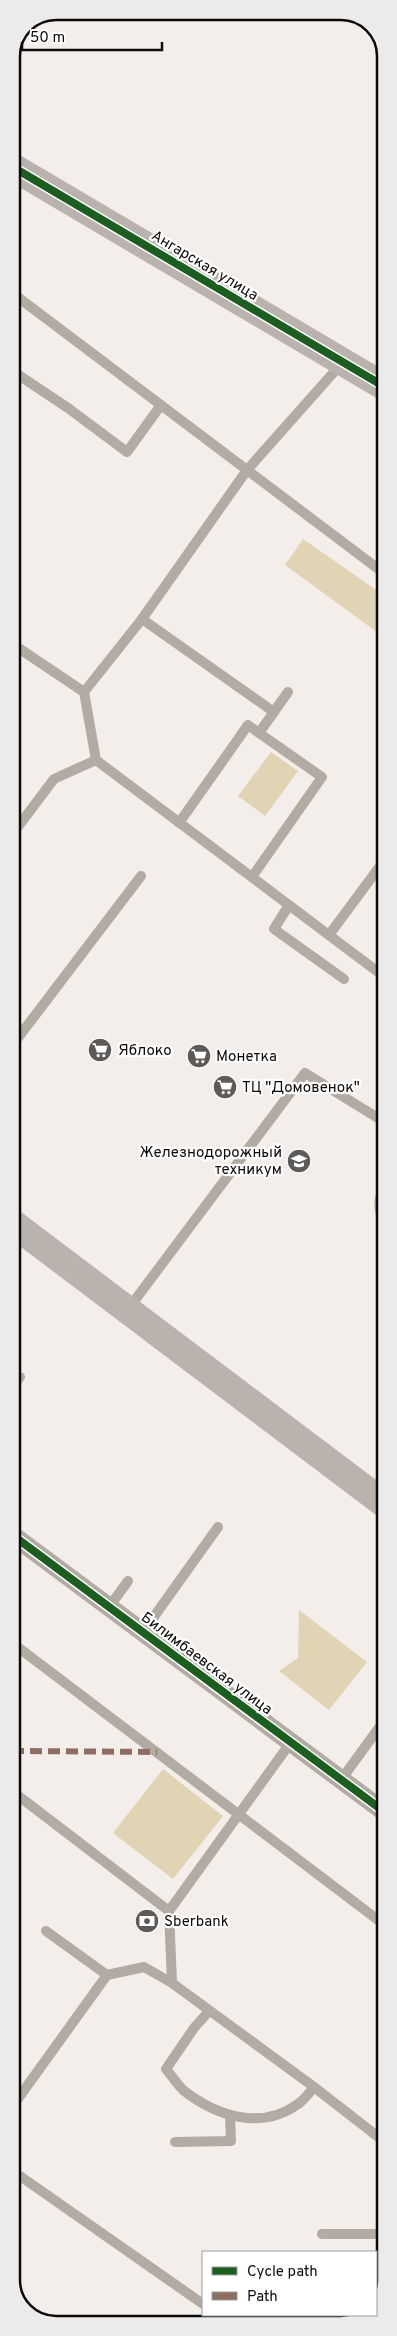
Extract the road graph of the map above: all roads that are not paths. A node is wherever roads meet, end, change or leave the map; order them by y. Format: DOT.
graph roads {
  1 [pos="20,171"];
  2 [pos="20,299"];
  3 [pos="343,362"];
  4 [pos="20,376"];
  5 [pos="377,382"];
  6 [pos="161,405"];
  7 [pos="247,470"];
  8 [pos="377,567"];
  9 [pos="142,619"];
  10 [pos="20,649"];
  11 [pos="84,692"];
  12 [pos="288,692"];
  13 [pos="274,712"];
  14 [pos="259,733"];
  15 [pos="96,760"];
  16 [pos="179,823"];
  17 [pos="20,824"];
  18 [pos="377,870"];
  19 [pos="141,876"];
  20 [pos="252,877"];
  21 [pos="289,905"];
  22 [pos="329,935"];
  23 [pos="377,971"];
  24 [pos="344,980"];
  25 [pos="20,1035"];
  26 [pos="377,1117"];
  27 [pos="20,1229"];
  28 [pos="128,1309"];
  29 [pos="377,1498"];
  30 [pos="218,1526"];
  31 [pos="20,1540"];
  32 [pos="128,1581"];
  33 [pos="109,1607"];
  34 [pos="143,1632"];
  35 [pos="20,1648"];
  36 [pos="377,1730"];
  37 [pos="291,1742"];
  38 [pos="341,1780"];
  39 [pos="20,1797"];
  40 [pos="377,1806"];
  41 [pos="238,1814"];
  42 [pos="169,1910"];
  43 [pos="377,1919"];
  44 [pos="46,1931"];
  45 [pos="107,1975"];
  46 [pos="172,1984"];
  47 [pos="209,2011"];
  48 [pos="314,2087"];
  49 [pos="20,2096"];
  50 [pos="230,2116"];
  51 [pos="377,2136"];
  52 [pos="174,2142"];
  53 [pos="20,2176"];
  54 [pos="322,2234"];
  55 [pos="377,2234"];
  56 [pos="202,2303"];
  1 -- 3 [label="main road, Ангарская улица"];
  2 -- 6 [label="lane"];
  3 -- 5 [label="main road, Ангарская улица"];
  3 -- 7 [label="lane"];
  4 -- 6 [label="lane"];
  6 -- 7 [label="lane"];
  7 -- 8 [label="lane"];
  7 -- 9 [label="lane"];
  9 -- 11 [label="lane"];
  9 -- 13 [label="lane"];
  10 -- 11 [label="lane"];
  11 -- 15 [label="lane"];
  12 -- 13 [label="lane"];
  13 -- 14 [label="lane"];
  14 -- 16 [label="lane"];
  14 -- 20 [label="lane"];
  15 -- 16 [label="lane"];
  15 -- 17 [label="lane"];
  16 -- 20 [label="lane"];
  18 -- 22 [label="lane"];
  19 -- 25 [label="lane"];
  20 -- 21 [label="lane"];
  21 -- 22 [label="lane"];
  21 -- 24 [label="lane"];
  22 -- 23 [label="lane"];
  26 -- 28 [label="lane"];
  27 -- 28 [label="main road"];
  28 -- 29 [label="main road"];
  30 -- 34 [label="lane"];
  31 -- 33 [label="street, Билимбаевская улица"];
  32 -- 33 [label="lane"];
  33 -- 34 [label="street, Билимбаевская улица"];
  34 -- 37 [label="street, Билимбаевская улица"];
  35 -- 41 [label="lane"];
  36 -- 38 [label="lane"];
  37 -- 38 [label="street, Билимбаевская улица"];
  37 -- 41 [label="lane"];
  38 -- 40 [label="street, Билимбаевская улица"];
  39 -- 42 [label="lane"];
  41 -- 42 [label="lane"];
  41 -- 43 [label="lane"];
  42 -- 46 [label="lane"];
  44 -- 45 [label="lane"];
  45 -- 46 [label="lane"];
  45 -- 49 [label="lane"];
  46 -- 47 [label="lane"];
  47 -- 48 [label="lane"];
  47 -- 50 [label="lane"];
  48 -- 50 [label="lane"];
  48 -- 51 [label="lane"];
  50 -- 52 [label="lane"];
  53 -- 56 [label="lane"];
  54 -- 55 [label="lane"];
}
